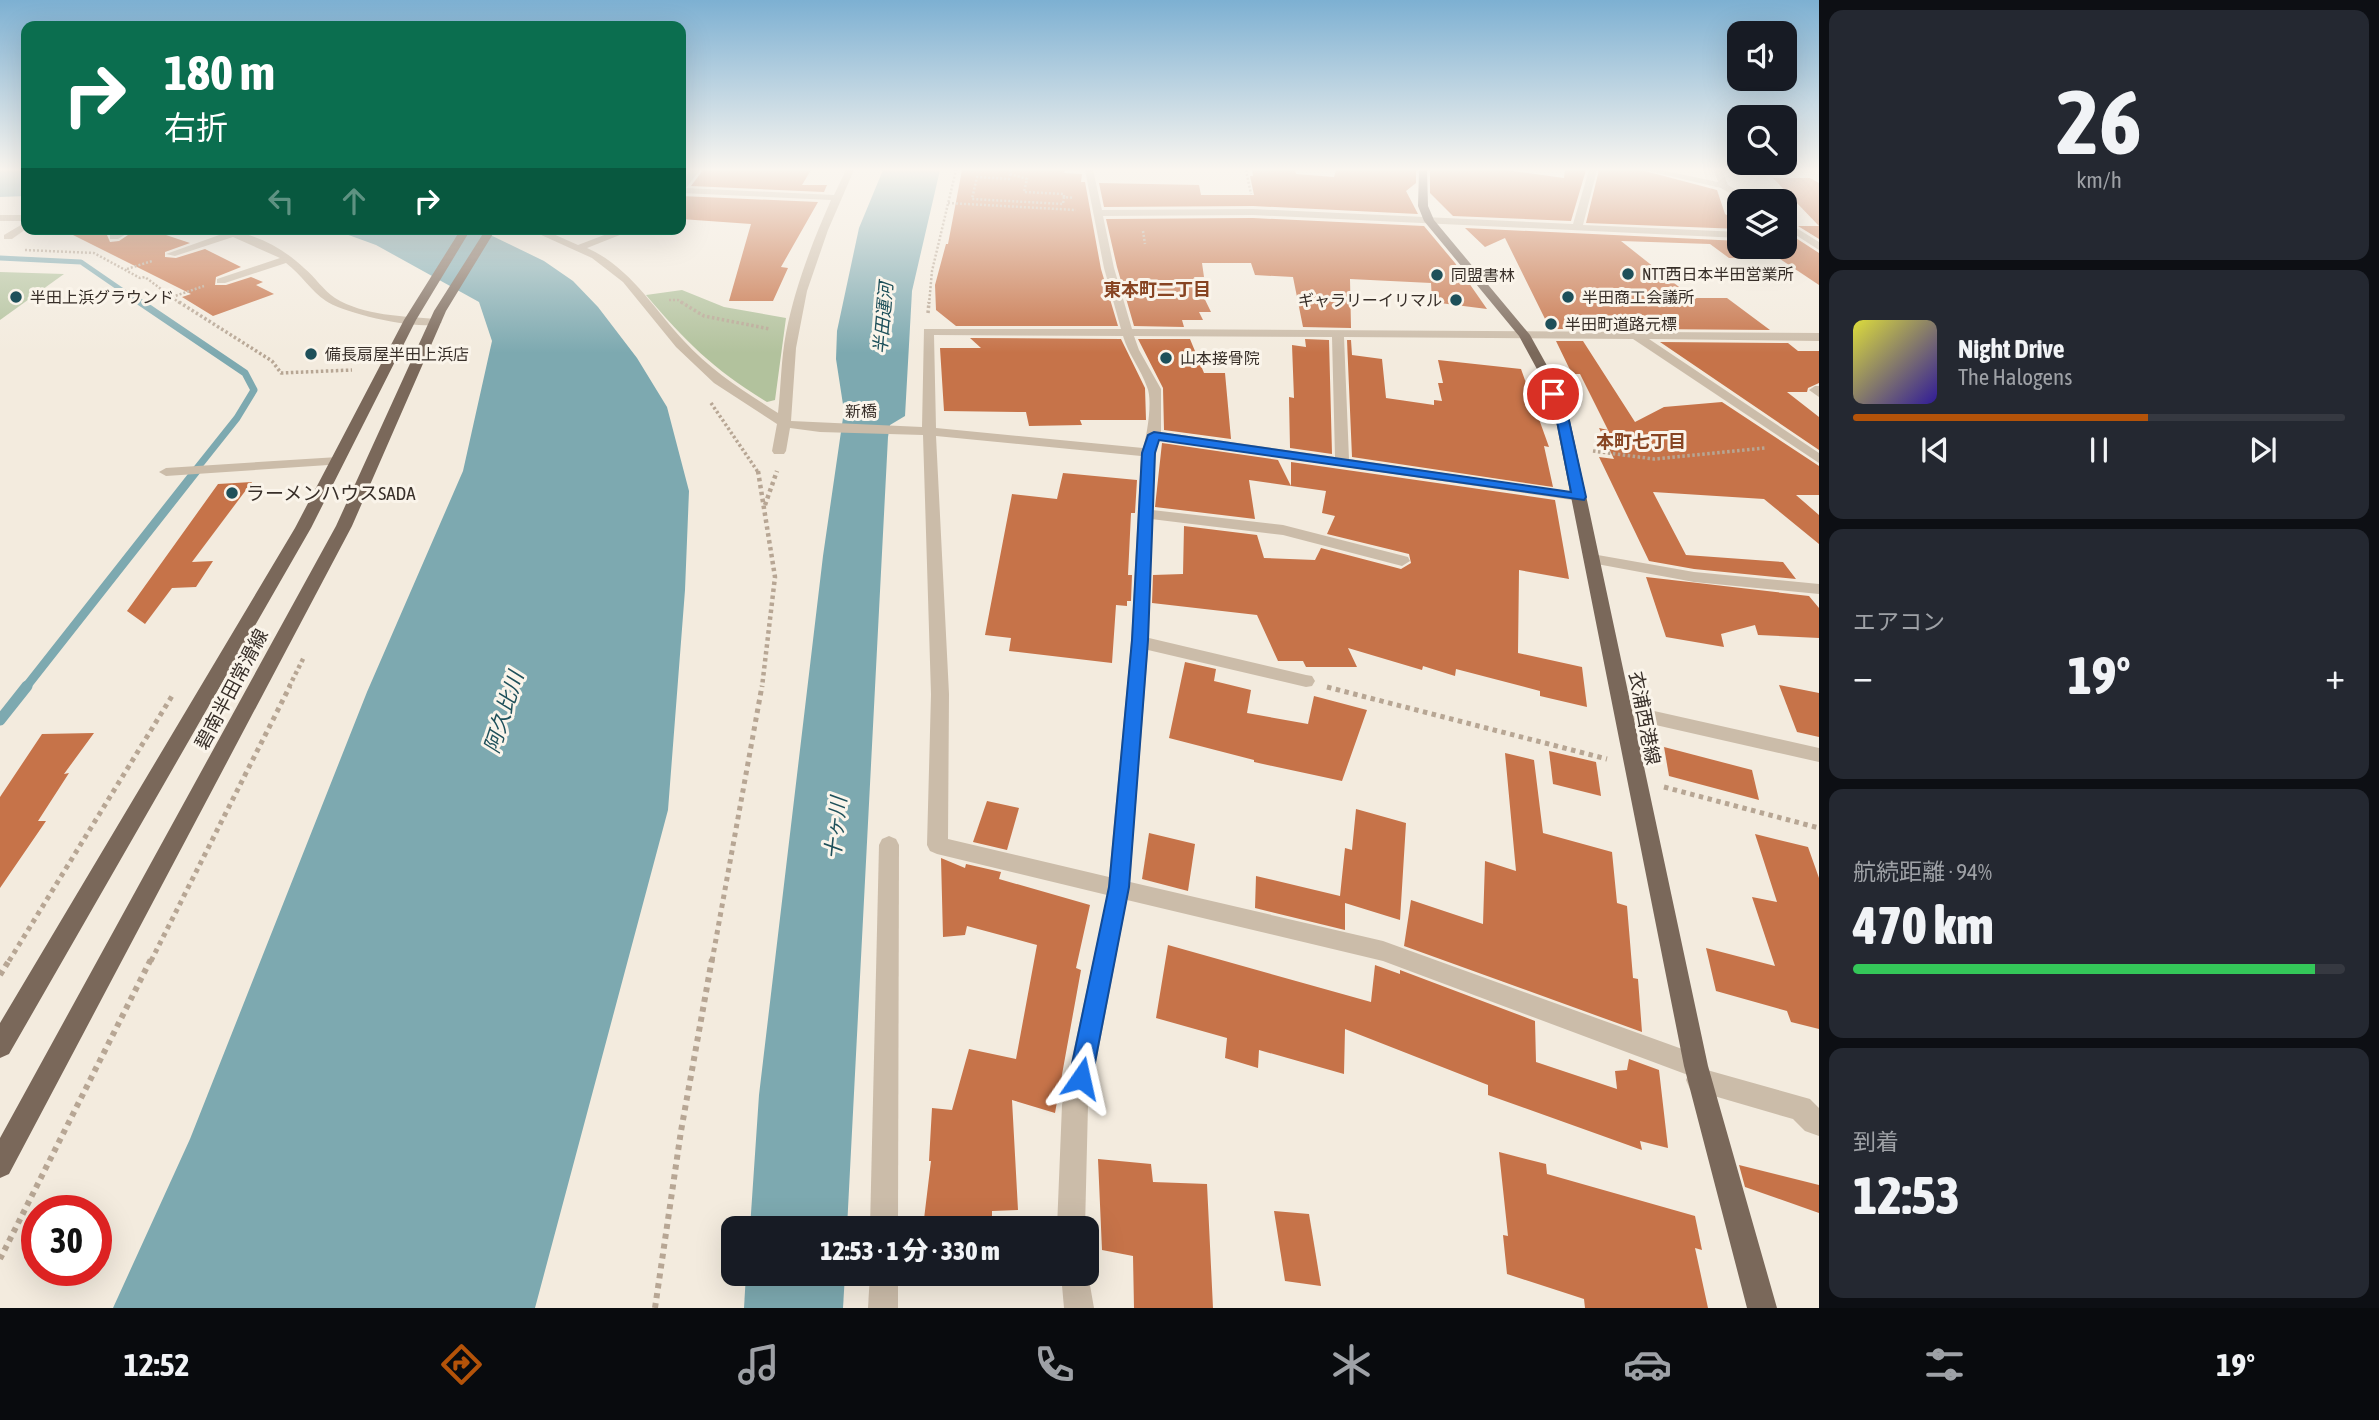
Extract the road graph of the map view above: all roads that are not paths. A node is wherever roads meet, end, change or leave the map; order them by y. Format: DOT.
graph roads {
  1 [pos="17,231"];
  2 [pos="822,231"];
  3 [pos="1102,231"];
  4 [pos="1437,231"];
  5 [pos="1659,231"];
  6 [pos="1797,232"];
  7 [pos="1727,234"];
  8 [pos="118,235"];
  9 [pos="228,235"];
  10 [pos="238,235"];
  11 [pos="462,235"];
  12 [pos="487,235"];
  13 [pos="548,235"];
  14 [pos="613,235"];
  15 [pos="8,237"];
  16 [pos="114,237"];
  17 [pos="1797,238"];
  18 [pos="1806,238"];
  19 [pos="1819,247"];
  20 [pos="579,248"];
  21 [pos="171,254"];
  22 [pos="288,259"];
  23 [pos="221,281"];
  24 [pos="438,316"];
  25 [pos="410,320"];
  26 [pos="1127,331"];
  27 [pos="1338,332"];
  28 [pos="1524,335"];
  29 [pos="1637,337"];
  30 [pos="1819,337"];
  31 [pos="786,424"];
  32 [pos="929,431"];
  33 [pos="1154,435"];
  34 [pos="779,451"];
  35 [pos="1148,453"];
  36 [pos="1819,459"];
  37 [pos="338,461"];
  38 [pos="1342,461"];
  39 [pos="166,472"];
  40 [pos="1579,497"];
  41 [pos="1144,514"];
  42 [pos="1592,559"];
  43 [pos="1402,561"];
  44 [pos="1819,589"];
  45 [pos="1140,642"];
  46 [pos="1306,681"];
  47 [pos="1623,711"];
  48 [pos="1819,755"];
  49 [pos="889,845"];
  50 [pos="1119,887"];
  51 [pos="0,1046"];
  52 [pos="1697,1073"];
  53 [pos="1819,1123"];
  54 [pos="0,1165"];
  55 [pos="884,1216"];
  56 [pos="1070,1216"];
  57 [pos="884,1286"];
  58 [pos="1076,1286"];
  59 [pos="883,1308"];
  60 [pos="1079,1308"];
  61 [pos="1762,1308"];
  1 -- 15 [label="street"];
  2 -- 31 [label="street"];
  3 -- 26 [label="street"];
  4 -- 28 [label="main road, 衣浦西港線"];
  5 -- 7 [label="street"];
  6 -- 18 [label="street"];
  8 -- 16 [label="street"];
  9 -- 21 [label="street"];
  10 -- 22 [label="street"];
  11 -- 25 [label="main road, 碧南半田常滑線"];
  12 -- 24 [label="main road, 碧南半田常滑線"];
  13 -- 20 [label="street"];
  14 -- 20 [label="street"];
  17 -- 18 [label="street"];
  18 -- 19 [label="street"];
  20 -- 31 [label="street"];
  22 -- 23 [label="street"];
  22 -- 25 [label="street"];
  24 -- 25 [label="street"];
  24 -- 54 [label="main road, 碧南半田常滑線"];
  25 -- 37 [label="main road, 碧南半田常滑線"];
  26 -- 27 [label="street"];
  26 -- 32 [label="street"];
  26 -- 33 [label="street"];
  27 -- 28 [label="street"];
  27 -- 38 [label="street"];
  28 -- 29 [label="street"];
  28 -- 40 [label="main road, 衣浦西港線"];
  29 -- 30 [label="street"];
  29 -- 36 [label="street"];
  31 -- 32 [label="street, 新橋"];
  31 -- 34 [label="street"];
  32 -- 35 [label="street, 新橋"];
  32 -- 50 [label="street"];
  33 -- 35 [label="street"];
  33 -- 38 [label="street"];
  35 -- 41 [label="street"];
  37 -- 39 [label="street"];
  37 -- 51 [label="main road, 碧南半田常滑線"];
  38 -- 40 [label="street"];
  40 -- 42 [label="main road, 衣浦西港線"];
  41 -- 43 [label="street"];
  41 -- 45 [label="street"];
  42 -- 44 [label="street"];
  42 -- 47 [label="main road, 衣浦西港線"];
  45 -- 46 [label="street"];
  45 -- 50 [label="street"];
  47 -- 48 [label="street"];
  47 -- 52 [label="main road, 衣浦西港線"];
  49 -- 55 [label="street"];
  50 -- 52 [label="street"];
  50 -- 56 [label="street"];
  52 -- 53 [label="street"];
  52 -- 61 [label="main road, 衣浦西港線"];
  57 -- 59 [label="street"];
  58 -- 60 [label="street"];
}
